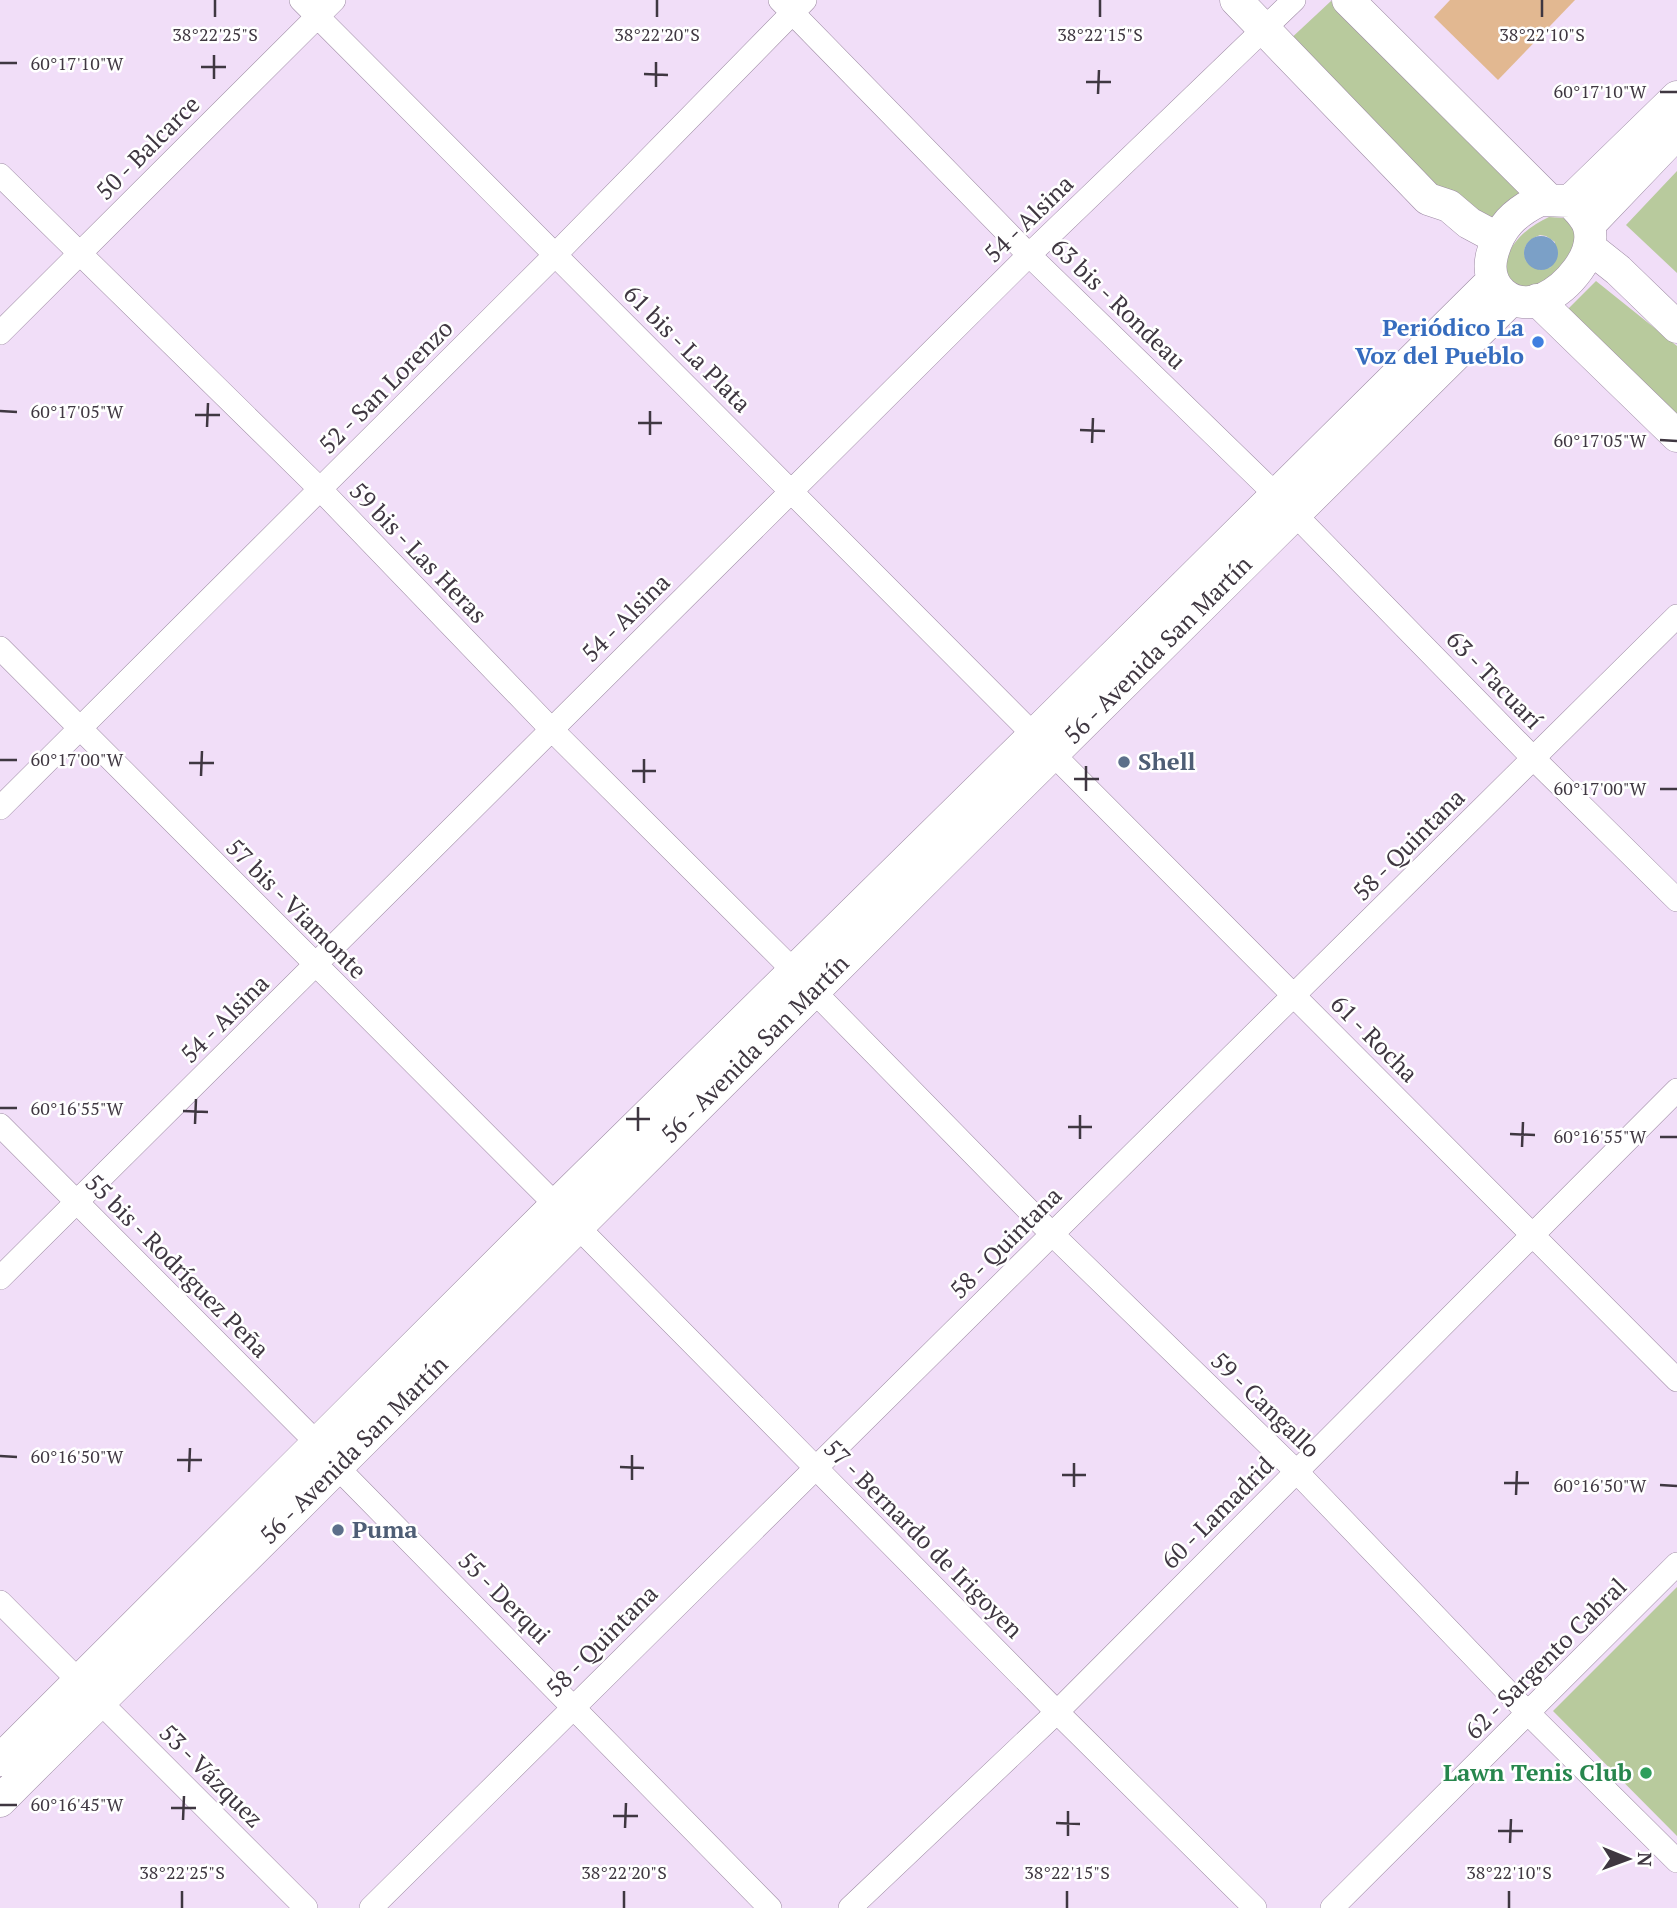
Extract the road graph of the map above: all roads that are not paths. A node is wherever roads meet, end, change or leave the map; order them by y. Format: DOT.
graph roads {
  1 [pos="334,0"];
  2 [pos="1236,0"];
  3 [pos="1294,0"];
  4 [pos="1348,0"];
  5 [pos="792,4"];
  6 [pos="309,8"];
  7 [pos="1262,29"];
  8 [pos="1677,97"];
  9 [pos="1677,133"];
  10 [pos="0,175"];
  11 [pos="1574,218"];
  12 [pos="1497,239"];
  13 [pos="80,253"];
  14 [pos="556,254"];
  15 [pos="1029,255"];
  16 [pos="1513,293"];
  17 [pos="1677,327"];
  18 [pos="0,334"];
  19 [pos="1677,436"];
  20 [pos="321,490"];
  21 [pos="791,491"];
  22 [pos="1285,504"];
  23 [pos="1677,616"];
  24 [pos="0,648"];
  25 [pos="81,729"];
  26 [pos="552,730"];
  27 [pos="1043,746"];
  28 [pos="1533,758"];
  29 [pos="0,808"];
  30 [pos="1677,900"];
  31 [pos="316,966"];
  32 [pos="804,981"];
  33 [pos="1294,996"];
  34 [pos="1677,1090"];
  35 [pos="0,1125"];
  36 [pos="77,1203"];
  37 [pos="566,1215"];
  38 [pos="1052,1234"];
  39 [pos="1533,1234"];
  40 [pos="0,1278"];
  41 [pos="1677,1380"];
  42 [pos="328,1456"];
  43 [pos="816,1468"];
  44 [pos="1296,1471"];
  45 [pos="1677,1564"];
  46 [pos="0,1602"];
  47 [pos="89,1690"];
  48 [pos="574,1706"];
  49 [pos="1057,1712"];
  50 [pos="1528,1714"];
  51 [pos="0,1760"];
  52 [pos="0,1801"];
  53 [pos="1677,1861"];
  54 [pos="306,1908"];
  55 [pos="371,1908"];
  56 [pos="770,1908"];
  57 [pos="850,1908"];
  58 [pos="1255,1908"];
  59 [pos="1332,1908"];
  1 -- 6 [label="street, 50 - Balcarce"];
  2 -- 7 [label="main road"];
  3 -- 7 [label="street, 54 - Alsina"];
  4 -- 11 [label="main road"];
  5 -- 14 [label="street, 52 - San Lorenzo"];
  5 -- 15 [label="street, 63 bis - Rondeau"];
  6 -- 13 [label="street, 50 - Balcarce"];
  6 -- 14 [label="street, 61 bis - La Plata"];
  7 -- 12 [label="main road"];
  7 -- 15 [label="street, 54 - Alsina"];
  8 -- 11 [label="main road"];
  9 -- 11 [label="main road"];
  10 -- 13 [label="street, 59 bis - Las Heras"];
  11 -- 12 [label="main road"];
  11 -- 16 [label="main road"];
  11 -- 17 [label="main road"];
  12 -- 16 [label="main road"];
  13 -- 18 [label="street, 50 - Balcarce"];
  13 -- 20 [label="street, 59 bis - Las Heras"];
  14 -- 20 [label="street, 52 - San Lorenzo"];
  14 -- 21 [label="street, 61 bis - La Plata"];
  15 -- 21 [label="street, 54 - Alsina"];
  15 -- 22 [label="street, 63 bis - Rondeau"];
  16 -- 19 [label="main road"];
  16 -- 22 [label="main road, 56 - Avenida San Martín"];
  20 -- 25 [label="street, 52 - San Lorenzo"];
  20 -- 26 [label="street, 59 bis - Las Heras"];
  21 -- 26 [label="street, 54 - Alsina"];
  21 -- 27 [label="street, 61 bis - La Plata"];
  22 -- 27 [label="main road, 56 - Avenida San Martín"];
  22 -- 28 [label="street, 63 - Tacuarí"];
  23 -- 28 [label="street, 58 - Quintana"];
  24 -- 25 [label="street, 57 bis - Viamonte"];
  25 -- 29 [label="street, 52 - San Lorenzo"];
  25 -- 31 [label="street, 57 bis - Viamonte"];
  26 -- 31 [label="street, 54 - Alsina"];
  26 -- 32 [label="street, 59 bis - Las Heras"];
  27 -- 32 [label="main road, 56 - Avenida San Martín"];
  27 -- 33 [label="street, 61 - Rocha"];
  28 -- 30 [label="street, 63 - Tacuarí"];
  28 -- 33 [label="street, 58 - Quintana"];
  31 -- 36 [label="street, 54 - Alsina"];
  31 -- 37 [label="street, 57 bis - Viamonte"];
  32 -- 37 [label="main road, 56 - Avenida San Martín"];
  32 -- 38 [label="street, 59 - Cangallo"];
  33 -- 38 [label="street, 58 - Quintana"];
  33 -- 39 [label="street, 61 - Rocha"];
  34 -- 39 [label="street, 60 - Lamadrid"];
  35 -- 36 [label="street, 55 bis - Rodríguez Peña"];
  36 -- 40 [label="street, 54 - Alsina"];
  36 -- 42 [label="street, 55 bis - Rodríguez Peña"];
  37 -- 42 [label="main road, 56 - Avenida San Martín"];
  37 -- 43 [label="street, 57 - Bernardo de Irigoyen"];
  38 -- 43 [label="street, 58 - Quintana"];
  38 -- 44 [label="street, 59 - Cangallo"];
  39 -- 41 [label="street, 61 - Rocha"];
  39 -- 44 [label="street, 60 - Lamadrid"];
  42 -- 47 [label="main road, 56 - Avenida San Martín"];
  42 -- 48 [label="street, 55 - Derqui"];
  43 -- 48 [label="street, 58 - Quintana"];
  43 -- 49 [label="street, 57 - Bernardo de Irigoyen"];
  44 -- 49 [label="street, 60 - Lamadrid"];
  44 -- 50 [label="street, 59 - Cangallo"];
  45 -- 50 [label="street, 62 - Sargento Cabral"];
  46 -- 47 [label="street, 53 - Vázquez"];
  47 -- 51 [label="main road, 56 - Avenida San Martín"];
  47 -- 52 [label="main road, 56 - Avenida San Martín"];
  47 -- 54 [label="street, 53 - Vázquez"];
  48 -- 55 [label="street, 58 - Quintana"];
  48 -- 56 [label="street, 55 - Derqui"];
  49 -- 57 [label="street, 60 - Lamadrid"];
  49 -- 58 [label="street, 57 - Bernardo de Irigoyen"];
  50 -- 53 [label="street, 59 - Cangallo"];
  50 -- 59 [label="street, 62 - Sargento Cabral"];
}
